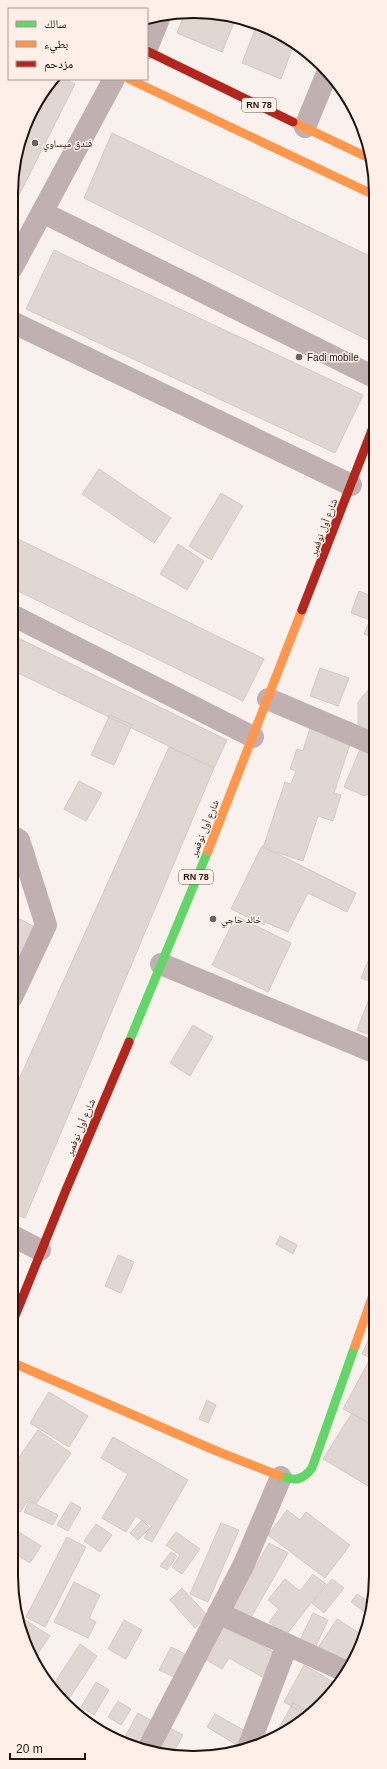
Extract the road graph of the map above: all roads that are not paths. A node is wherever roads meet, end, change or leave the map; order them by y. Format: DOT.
graph roads {
  1 [pos="158,21"];
  2 [pos="148,46"];
  3 [pos="148,51"];
  4 [pos="325,78"];
  5 [pos="113,80"];
  6 [pos="131,80"];
  7 [pos="305,127"];
  8 [pos="365,156"];
  9 [pos="369,193"];
  10 [pos="42,212"];
  11 [pos="18,257"];
  12 [pos="18,325"];
  13 [pos="369,375"];
  14 [pos="369,438"];
  15 [pos="351,485"];
  16 [pos="18,618"];
  17 [pos="268,699"];
  18 [pos="253,737"];
  19 [pos="369,742"];
  20 [pos="18,839"];
  21 [pos="161,964"];
  22 [pos="18,984"];
  23 [pos="369,1050"];
  24 [pos="18,1239"];
  25 [pos="40,1250"];
  26 [pos="369,1306"];
  27 [pos="18,1308"];
  28 [pos="18,1365"];
  29 [pos="281,1477"];
  30 [pos="218,1613"];
  31 [pos="287,1645"];
  32 [pos="341,1669"];
  33 [pos="250,1742"];
  34 [pos="150,1745"];
  1 -- 2 [label="street"];
  3 -- 7 [label="main road, RN 78"];
  4 -- 7 [label="street"];
  5 -- 10 [label="street"];
  6 -- 9 [label="main road"];
  7 -- 8 [label="main road, RN 78"];
  10 -- 11 [label="street"];
  10 -- 13 [label="street"];
  12 -- 15 [label="street"];
  14 -- 15 [label="main road, شارع أول نوفمبر / RN 78"];
  15 -- 17 [label="main road, شارع أول نوفمبر / RN 78"];
  16 -- 18 [label="street"];
  17 -- 18 [label="main road, شارع أول نوفمبر / RN 78"];
  17 -- 19 [label="street"];
  18 -- 21 [label="main road, شارع أول نوفمبر / RN 78"];
  20 -- 22 [label="street"];
  21 -- 23 [label="street"];
  21 -- 25 [label="main road, شارع أول نوفمبر / RN 78"];
  24 -- 25 [label="street"];
  25 -- 27 [label="main road, شارع أول نوفمبر / RN 78"];
  26 -- 29 [label="main road"];
  28 -- 29 [label="main road"];
  29 -- 30 [label="street"];
  30 -- 31 [label="street"];
  30 -- 34 [label="street"];
  31 -- 32 [label="street"];
  31 -- 33 [label="street"];
}
